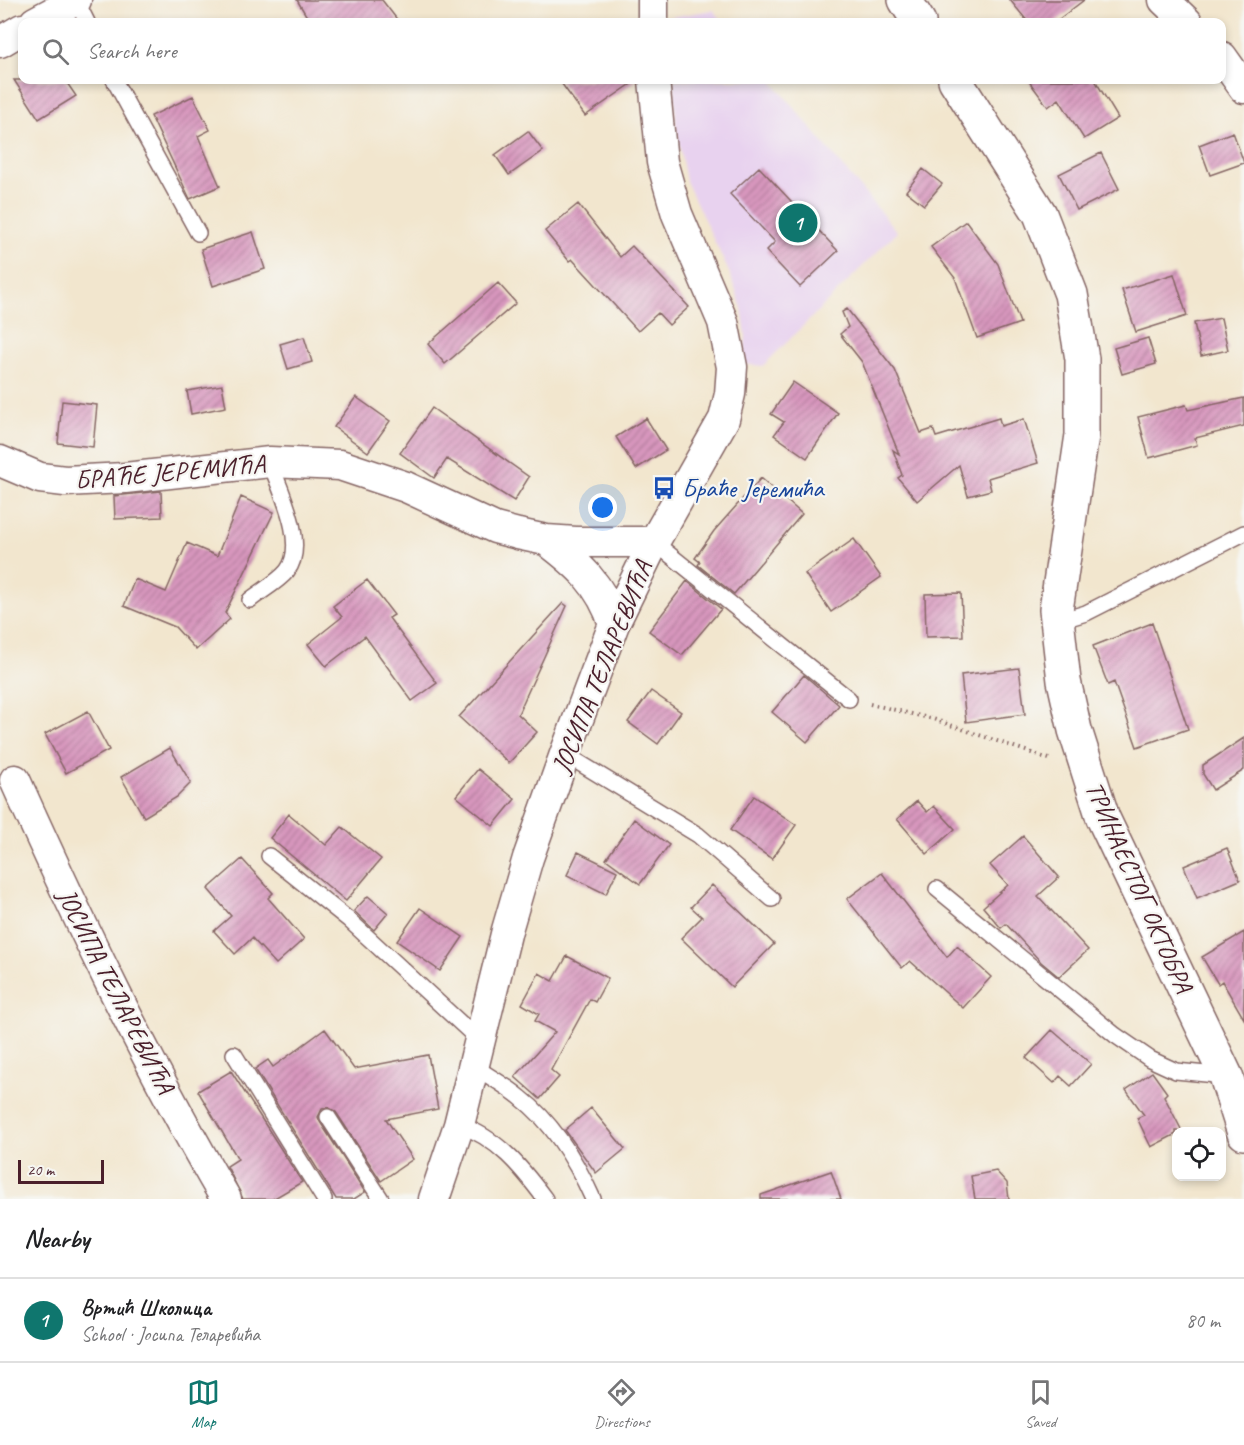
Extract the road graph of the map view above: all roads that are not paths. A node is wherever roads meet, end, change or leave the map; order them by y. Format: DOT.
graph roads {
  1 [pos="76,0"];
  2 [pos="653,0"];
  3 [pos="905,0"];
  4 [pos="1164,0"];
  5 [pos="42,18"];
  6 [pos="85,18"];
  7 [pos="653,18"];
  8 [pos="917,18"];
  9 [pos="1183,18"];
  10 [pos="18,31"];
  11 [pos="0,42"];
  12 [pos="1226,64"];
  13 [pos="116,84"];
  14 [pos="654,84"];
  15 [pos="958,84"];
  16 [pos="1244,88"];
  17 [pos="198,233"];
  18 [pos="0,461"];
  19 [pos="270,462"];
  20 [pos="1244,532"];
  21 [pos="546,540"];
  22 [pos="654,542"];
  23 [pos="250,600"];
  24 [pos="1056,622"];
  25 [pos="614,624"];
  26 [pos="849,699"];
  27 [pos="565,754"];
  28 [pos="15,780"];
  29 [pos="269,856"];
  30 [pos="937,889"];
  31 [pos="772,899"];
  32 [pos="234,1054"];
  33 [pos="478,1055"];
  34 [pos="1226,1076"];
  35 [pos="328,1117"];
  36 [pos="459,1125"];
  37 [pos="1244,1133"];
  38 [pos="226,1199"];
  39 [pos="324,1199"];
  40 [pos="381,1199"];
  41 [pos="434,1199"];
  42 [pos="545,1199"];
  43 [pos="593,1199"];
  1 -- 5 [label="street"];
  1 -- 6 [label="lane"];
  2 -- 7 [label="street"];
  3 -- 8 [label="street"];
  4 -- 9 [label="street"];
  10 -- 11 [label="street"];
  12 -- 16 [label="street"];
  13 -- 17 [label="lane"];
  14 -- 22 [label="street, ЈОСИПА ТЕЛАРЕВИЋА"];
  15 -- 24 [label="street, ТРИНАЕСТОГ ОКТОБРА"];
  18 -- 19 [label="street, БРАЋЕ ЈЕРЕМИЋА"];
  19 -- 21 [label="street, БРАЋЕ ЈЕРЕМИЋА"];
  19 -- 23 [label="lane"];
  20 -- 24 [label="lane"];
  21 -- 22 [label="street, БРАЋЕ ЈЕРЕМИЋА"];
  21 -- 25 [label="street, БРАЋЕ ЈЕРЕМИЋА"];
  22 -- 25 [label="street, ЈОСИПА ТЕЛАРЕВИЋА"];
  22 -- 26 [label="lane"];
  24 -- 34 [label="street, ТРИНАЕСТОГ ОКТОБРА"];
  25 -- 27 [label="street, ЈОСИПА ТЕЛАРЕВИЋА"];
  27 -- 31 [label="lane"];
  27 -- 33 [label="street, ЈОСИПА ТЕЛАРЕВИЋА"];
  28 -- 38 [label="street, ЈОСИПА ТЕЛАРЕВИЋА"];
  29 -- 33 [label="lane"];
  30 -- 34 [label="lane"];
  32 -- 39 [label="lane"];
  33 -- 36 [label="street, ЈОСИПА ТЕЛАРЕВИЋА"];
  33 -- 43 [label="lane"];
  34 -- 37 [label="street, ТРИНАЕСТОГ ОКТОБРА"];
  35 -- 40 [label="lane"];
  36 -- 41 [label="street, ЈОСИПА ТЕЛАРЕВИЋА"];
  36 -- 42 [label="lane"];
}
